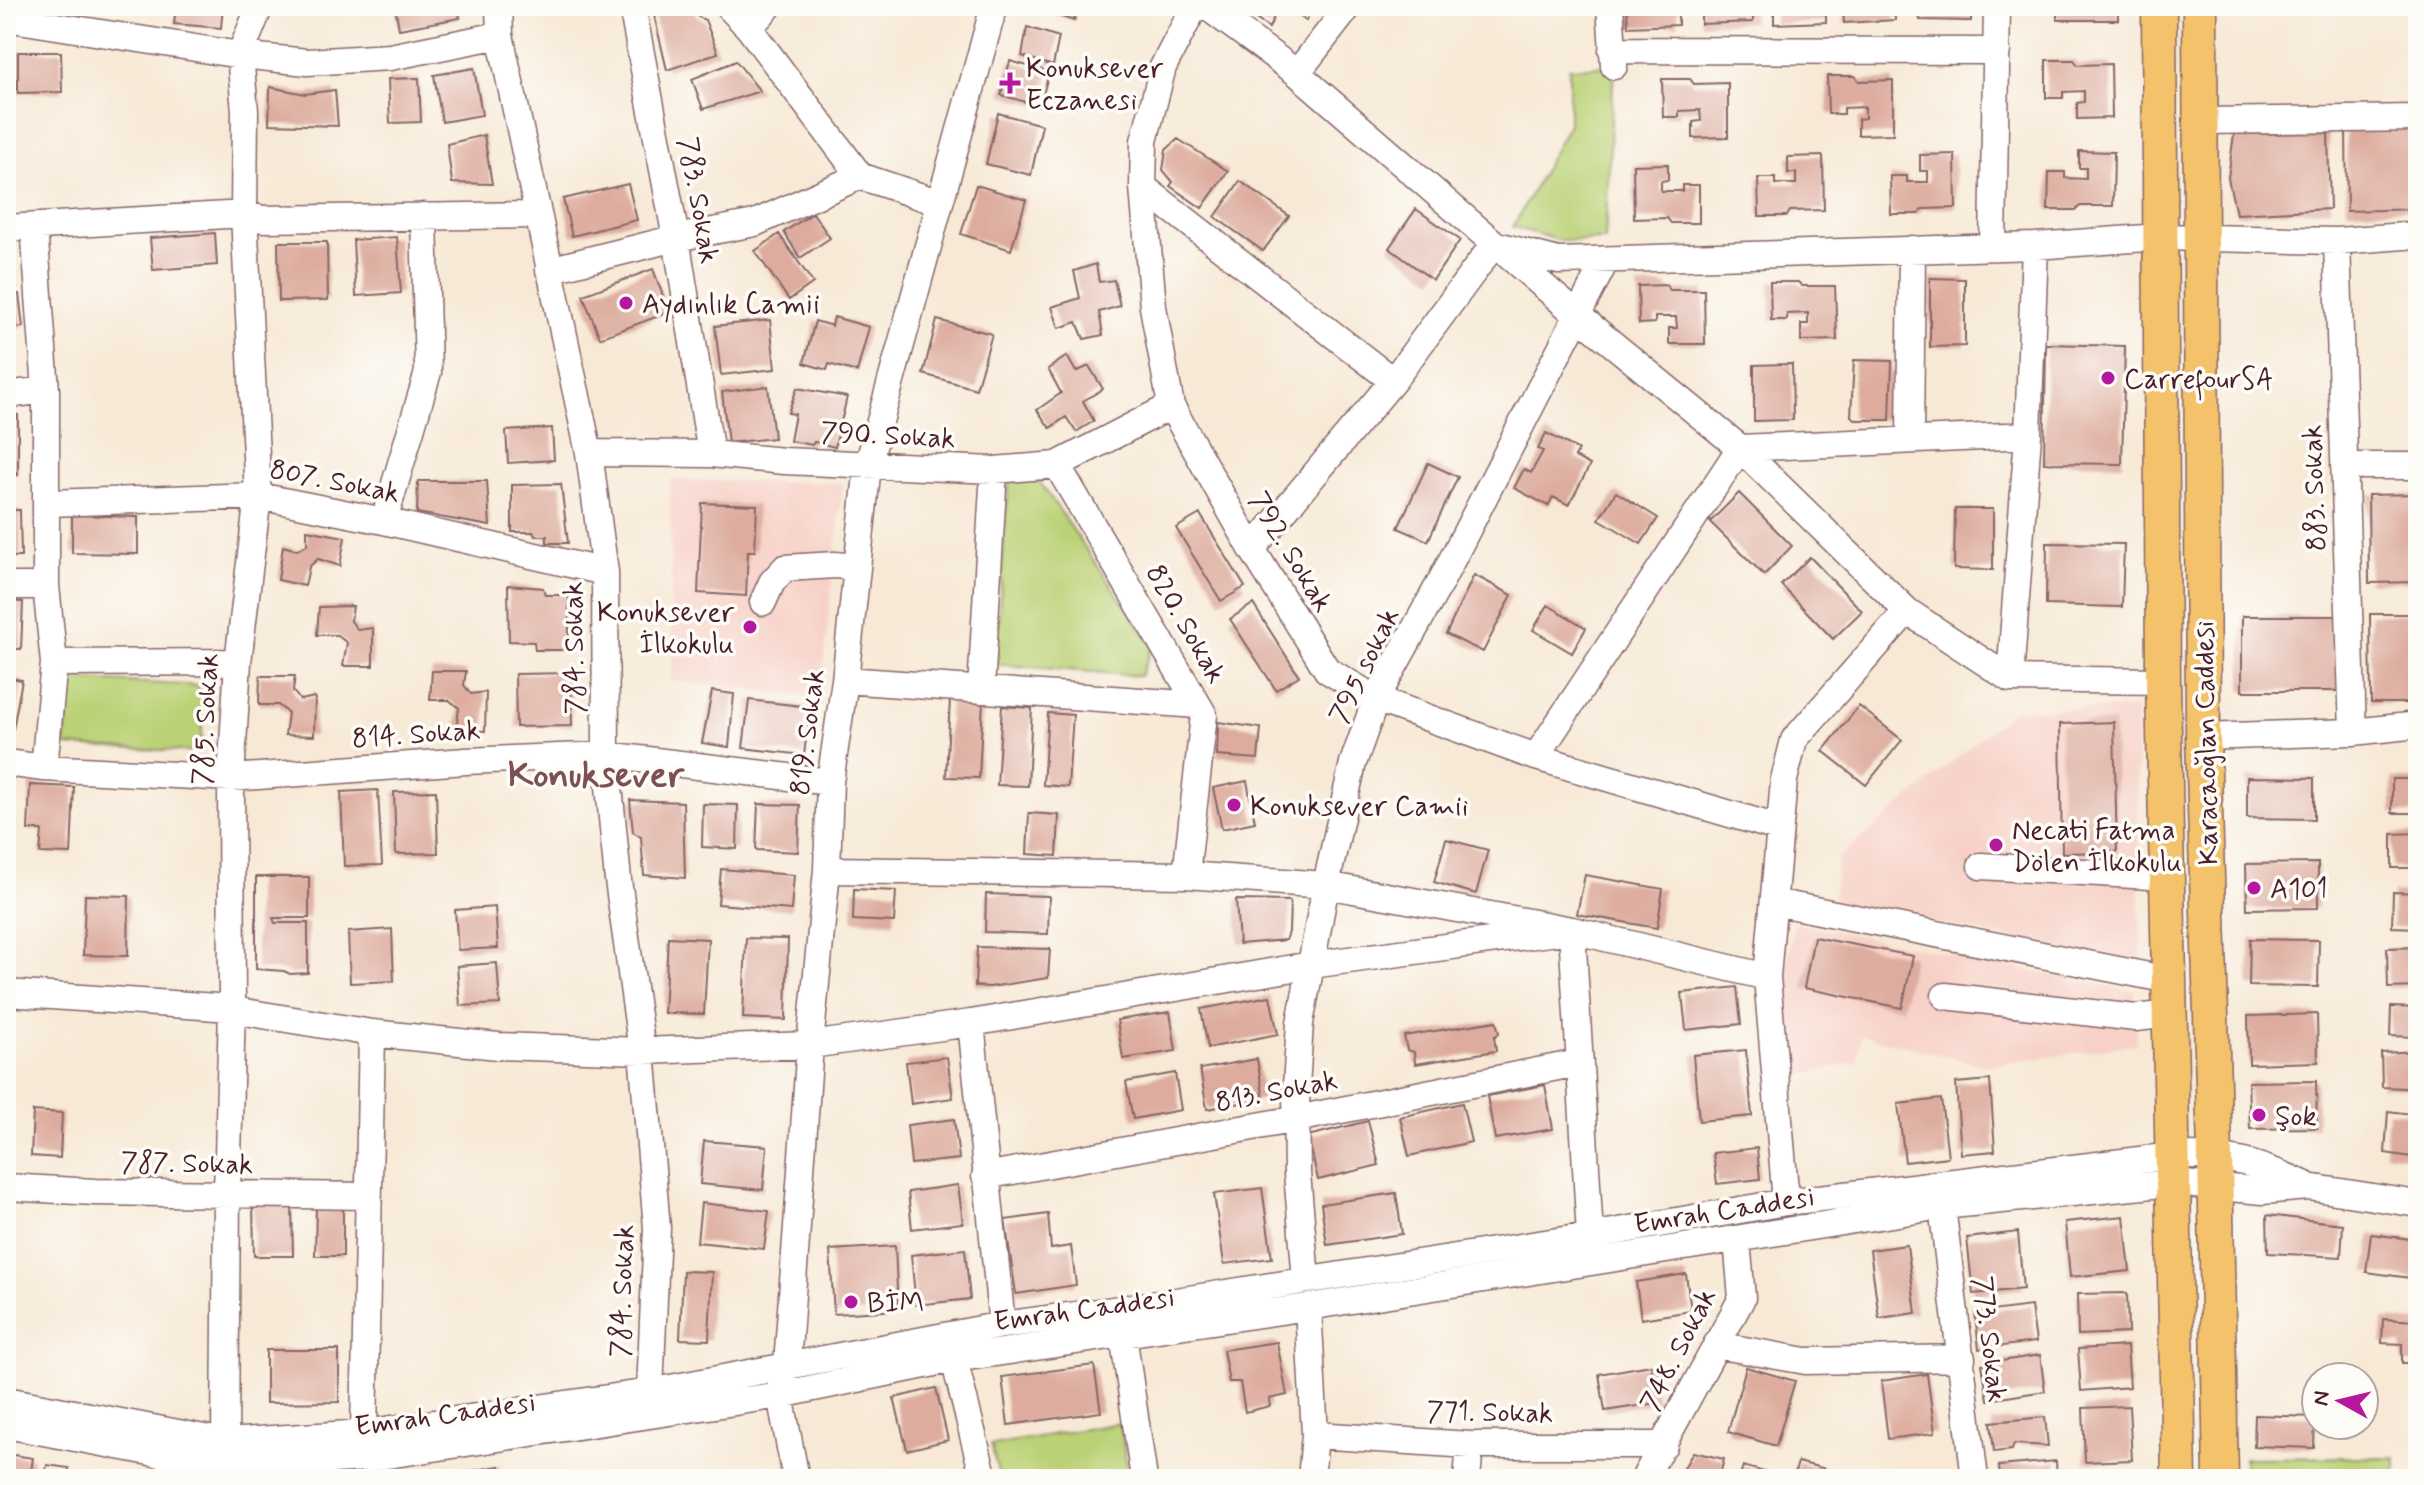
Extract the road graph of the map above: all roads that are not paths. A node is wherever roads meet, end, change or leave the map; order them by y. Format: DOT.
graph roads {
  1 [pos="260,6"];
  2 [pos="632,6"];
  3 [pos="728,6"];
  4 [pos="769,6"];
  5 [pos="994,6"];
  6 [pos="1195,6"];
  7 [pos="1206,6"];
  8 [pos="1349,6"];
  9 [pos="1610,6"];
  10 [pos="1997,6"];
  11 [pos="2159,6"];
  12 [pos="2200,6"];
  13 [pos="506,7"];
  14 [pos="6,18"];
  15 [pos="749,28"];
  16 [pos="500,35"];
  17 [pos="1997,51"];
  18 [pos="240,55"];
  19 [pos="1297,73"];
  20 [pos="2418,118"];
  21 [pos="2201,121"];
  22 [pos="860,176"];
  23 [pos="1143,187"];
  24 [pos="940,203"];
  25 [pos="244,214"];
  26 [pos="538,215"];
  27 [pos="424,216"];
  28 [pos="34,227"];
  29 [pos="6,228"];
  30 [pos="2418,235"];
  31 [pos="2160,237"];
  32 [pos="676,238"];
  33 [pos="2203,239"];
  34 [pos="2337,241"];
  35 [pos="1494,244"];
  36 [pos="1993,246"];
  37 [pos="2035,246"];
  38 [pos="1912,249"];
  39 [pos="1606,260"];
  40 [pos="549,270"];
  41 [pos="1576,314"];
  42 [pos="1393,381"];
  43 [pos="46,390"];
  44 [pos="6,395"];
  45 [pos="1171,406"];
  46 [pos="2028,435"];
  47 [pos="1910,440"];
  48 [pos="1740,448"];
  49 [pos="589,453"];
  50 [pos="711,454"];
  51 [pos="868,465"];
  52 [pos="1057,465"];
  53 [pos="2344,466"];
  54 [pos="2418,466"];
  55 [pos="994,470"];
  56 [pos="258,496"];
  57 [pos="48,503"];
  58 [pos="384,521"];
  59 [pos="1252,549"];
  60 [pos="856,567"];
  61 [pos="605,572"];
  62 [pos="6,586"];
  63 [pos="46,586"];
  64 [pos="763,602"];
  65 [pos="1907,611"];
  66 [pos="238,662"];
  67 [pos="54,663"];
  68 [pos="2010,679"];
  69 [pos="845,680"];
  70 [pos="2163,681"];
  71 [pos="981,690"];
  72 [pos="1376,699"];
  73 [pos="1198,705"];
  74 [pos="2418,725"];
  75 [pos="2353,732"];
  76 [pos="2203,737"];
  77 [pos="606,755"];
  78 [pos="1536,757"];
  79 [pos="6,763"];
  80 [pos="44,768"];
  81 [pos="231,778"];
  82 [pos="830,782"];
  83 [pos="1778,828"];
  84 [pos="1981,866"];
  85 [pos="827,870"];
  86 [pos="1186,875"];
  87 [pos="2167,877"];
  88 [pos="1326,885"];
  89 [pos="1774,902"];
  90 [pos="1572,930"];
  91 [pos="1311,965"];
  92 [pos="1767,977"];
  93 [pos="2169,980"];
  94 [pos="6,993"];
  95 [pos="1945,996"];
  96 [pos="232,1008"];
  97 [pos="2170,1014"];
  98 [pos="971,1023"];
  99 [pos="372,1033"];
  100 [pos="810,1045"];
  101 [pos="642,1051"];
  102 [pos="1578,1063"];
  103 [pos="1296,1119"];
  104 [pos="2173,1169"];
  105 [pos="2215,1171"];
  106 [pos="985,1176"];
  107 [pos="6,1187"];
  108 [pos="227,1194"];
  109 [pos="367,1196"];
  110 [pos="1786,1202"];
  111 [pos="2418,1204"];
  112 [pos="1942,1206"];
  113 [pos="1590,1236"];
  114 [pos="1737,1240"];
  115 [pos="1306,1280"];
  116 [pos="1308,1307"];
  117 [pos="1002,1325"];
  118 [pos="1123,1334"];
  119 [pos="1716,1345"];
  120 [pos="1962,1358"];
  121 [pos="954,1359"];
  122 [pos="787,1365"];
  123 [pos="650,1392"];
  124 [pos="780,1395"];
  125 [pos="6,1400"];
  126 [pos="6,1425"];
  127 [pos="364,1433"];
  128 [pos="1315,1435"];
  129 [pos="1470,1445"];
  130 [pos="1664,1445"];
  131 [pos="225,1462"];
  132 [pos="796,1479"];
  133 [pos="984,1479"];
  134 [pos="1144,1479"];
  135 [pos="1311,1479"];
  136 [pos="1467,1479"];
  137 [pos="1644,1479"];
  138 [pos="1975,1479"];
  139 [pos="2179,1479"];
  140 [pos="2221,1479"];
  1 -- 18 [label="street, 785. Sokak"];
  2 -- 32 [label="street, 783. Sokak"];
  3 -- 15 [label="street"];
  4 -- 15 [label="street"];
  5 -- 24 [label="street, 819. Sokak"];
  6 -- 23 [label="street, 792. Sokak"];
  7 -- 19 [label="street"];
  8 -- 19 [label="street"];
  9 -- 17 [label="street"];
  10 -- 17 [label="street"];
  11 -- 31 [label="main road, Karacaoğlan Caddesi"];
  12 -- 21 [label="main road, Karacaoğlan Caddesi"];
  13 -- 16 [label="street, 784. Sokak"];
  14 -- 18 [label="street"];
  15 -- 22 [label="street"];
  16 -- 18 [label="street"];
  16 -- 26 [label="street, 784. Sokak"];
  17 -- 36 [label="street"];
  18 -- 25 [label="street, 785. Sokak"];
  19 -- 35 [label="street"];
  20 -- 21 [label="street"];
  21 -- 33 [label="main road, Karacaoğlan Caddesi"];
  22 -- 24 [label="street"];
  22 -- 32 [label="street"];
  23 -- 42 [label="street"];
  23 -- 45 [label="street, 792. Sokak"];
  24 -- 51 [label="street, 819. Sokak"];
  25 -- 27 [label="street"];
  25 -- 28 [label="street"];
  25 -- 56 [label="street, 785. Sokak"];
  26 -- 27 [label="street"];
  26 -- 40 [label="street, 784. Sokak"];
  27 -- 58 [label="street"];
  28 -- 29 [label="street"];
  28 -- 43 [label="street"];
  30 -- 34 [label="street"];
  31 -- 33 [label="street"];
  31 -- 37 [label="street"];
  31 -- 70 [label="main road, Karacaoğlan Caddesi"];
  32 -- 40 [label="street"];
  32 -- 50 [label="street, 783. Sokak"];
  33 -- 34 [label="street"];
  33 -- 76 [label="main road, Karacaoğlan Caddesi"];
  34 -- 53 [label="street, 883. Sokak"];
  35 -- 39 [label="street"];
  35 -- 41 [label="street"];
  35 -- 42 [label="street"];
  36 -- 37 [label="street"];
  36 -- 38 [label="street"];
  37 -- 46 [label="street"];
  38 -- 39 [label="street"];
  38 -- 47 [label="street"];
  39 -- 41 [label="street, 795 sokak"];
  40 -- 49 [label="street, 784. Sokak"];
  41 -- 48 [label="street"];
  41 -- 72 [label="street, 795 sokak"];
  42 -- 59 [label="street"];
  43 -- 44 [label="street"];
  43 -- 57 [label="street"];
  45 -- 52 [label="street, 790. Sokak"];
  45 -- 59 [label="street, 792. Sokak"];
  46 -- 47 [label="street"];
  46 -- 68 [label="street"];
  47 -- 48 [label="street"];
  48 -- 65 [label="street"];
  48 -- 78 [label="street"];
  49 -- 50 [label="street, 790. Sokak"];
  49 -- 61 [label="street, 784. Sokak"];
  50 -- 51 [label="street, 790. Sokak"];
  51 -- 55 [label="street, 790. Sokak"];
  51 -- 60 [label="street, 819. Sokak"];
  52 -- 55 [label="street, 790. Sokak"];
  52 -- 73 [label="street, 820. Sokak"];
  53 -- 54 [label="street"];
  53 -- 75 [label="street, 883. Sokak"];
  55 -- 71 [label="street"];
  56 -- 57 [label="street, 807. Sokak"];
  56 -- 58 [label="street, 807. Sokak"];
  56 -- 66 [label="street, 785. Sokak"];
  57 -- 63 [label="street"];
  58 -- 61 [label="street, 807. Sokak"];
  59 -- 72 [label="street, 792. Sokak"];
  60 -- 64 [label="street"];
  60 -- 69 [label="street, 819. Sokak"];
  61 -- 77 [label="street, 784. Sokak"];
  62 -- 63 [label="street"];
  63 -- 67 [label="street"];
  65 -- 68 [label="street"];
  65 -- 83 [label="street"];
  66 -- 67 [label="street"];
  66 -- 81 [label="street, 785. Sokak"];
  67 -- 80 [label="street"];
  68 -- 70 [label="street"];
  69 -- 71 [label="street"];
  69 -- 82 [label="street, 819. Sokak"];
  70 -- 87 [label="main road, Karacaoğlan Caddesi"];
  71 -- 73 [label="street"];
  72 -- 78 [label="street, 792. Sokak"];
  72 -- 88 [label="street, 795 sokak"];
  73 -- 86 [label="street, 820. Sokak"];
  74 -- 75 [label="street"];
  75 -- 76 [label="street"];
  76 -- 105 [label="main road, Karacaoğlan Caddesi"];
  77 -- 81 [label="street, 814. Sokak"];
  77 -- 82 [label="street, 814. Sokak"];
  77 -- 101 [label="street, 784. Sokak"];
  78 -- 83 [label="street, 792. Sokak"];
  79 -- 80 [label="street, 814. Sokak"];
  80 -- 81 [label="street, 814. Sokak"];
  81 -- 96 [label="street, 785. Sokak"];
  82 -- 85 [label="street, 819. Sokak"];
  83 -- 89 [label="street"];
  84 -- 87 [label="street"];
  85 -- 86 [label="street"];
  85 -- 100 [label="street, 819. Sokak"];
  86 -- 88 [label="street"];
  87 -- 93 [label="main road, Karacaoğlan Caddesi"];
  88 -- 90 [label="street"];
  88 -- 91 [label="street, 795 sokak"];
  89 -- 92 [label="street"];
  89 -- 93 [label="street"];
  90 -- 91 [label="street"];
  90 -- 92 [label="street"];
  90 -- 102 [label="street"];
  91 -- 98 [label="street"];
  91 -- 103 [label="street, 795 sokak"];
  92 -- 110 [label="street"];
  93 -- 97 [label="main road, Karacaoğlan Caddesi"];
  94 -- 96 [label="street"];
  95 -- 97 [label="street"];
  96 -- 99 [label="street"];
  96 -- 108 [label="street, 785. Sokak"];
  97 -- 104 [label="main road, Karacaoğlan Caddesi"];
  98 -- 100 [label="street"];
  98 -- 106 [label="street"];
  99 -- 101 [label="street"];
  99 -- 109 [label="street"];
  100 -- 101 [label="street"];
  100 -- 122 [label="street, 819. Sokak"];
  101 -- 123 [label="street, 784. Sokak"];
  102 -- 103 [label="street, 813. Sokak"];
  102 -- 113 [label="street"];
  103 -- 106 [label="street, 813. Sokak"];
  103 -- 115 [label="street, 795 sokak"];
  104 -- 105 [label="street"];
  104 -- 110 [label="street, Emrah Caddesi"];
  104 -- 112 [label="street, Emrah Caddesi"];
  104 -- 139 [label="main road, Karacaoğlan Caddesi"];
  105 -- 111 [label="street"];
  105 -- 140 [label="main road, Karacaoğlan Caddesi"];
  106 -- 117 [label="street"];
  107 -- 108 [label="street, 787. Sokak"];
  108 -- 109 [label="street, 787. Sokak"];
  108 -- 131 [label="street, 785. Sokak"];
  109 -- 127 [label="street"];
  110 -- 113 [label="street, Emrah Caddesi"];
  112 -- 114 [label="street, Emrah Caddesi"];
  112 -- 120 [label="street, 773. Sokak"];
  113 -- 115 [label="street, Emrah Caddesi"];
  114 -- 116 [label="street, Emrah Caddesi"];
  114 -- 119 [label="street, 748. Sokak"];
  115 -- 117 [label="street, Emrah Caddesi"];
  116 -- 118 [label="street, Emrah Caddesi"];
  116 -- 128 [label="street"];
  117 -- 122 [label="street, Emrah Caddesi"];
  118 -- 121 [label="street, Emrah Caddesi"];
  118 -- 134 [label="street"];
  119 -- 120 [label="street"];
  119 -- 130 [label="street, 748. Sokak"];
  120 -- 138 [label="street, 773. Sokak"];
  121 -- 124 [label="street, Emrah Caddesi"];
  121 -- 133 [label="street"];
  122 -- 123 [label="street, Emrah Caddesi"];
  122 -- 124 [label="street, 819. Sokak"];
  123 -- 127 [label="street, Emrah Caddesi"];
  124 -- 131 [label="street, Emrah Caddesi"];
  124 -- 132 [label="street, 819. Sokak"];
  125 -- 131 [label="street, Emrah Caddesi"];
  126 -- 131 [label="street, Emrah Caddesi"];
  127 -- 131 [label="street, Emrah Caddesi"];
  128 -- 129 [label="street, 771. Sokak"];
  128 -- 135 [label="street"];
  129 -- 130 [label="street, 771. Sokak"];
  129 -- 136 [label="street"];
  130 -- 137 [label="street, 748. Sokak"];
}
